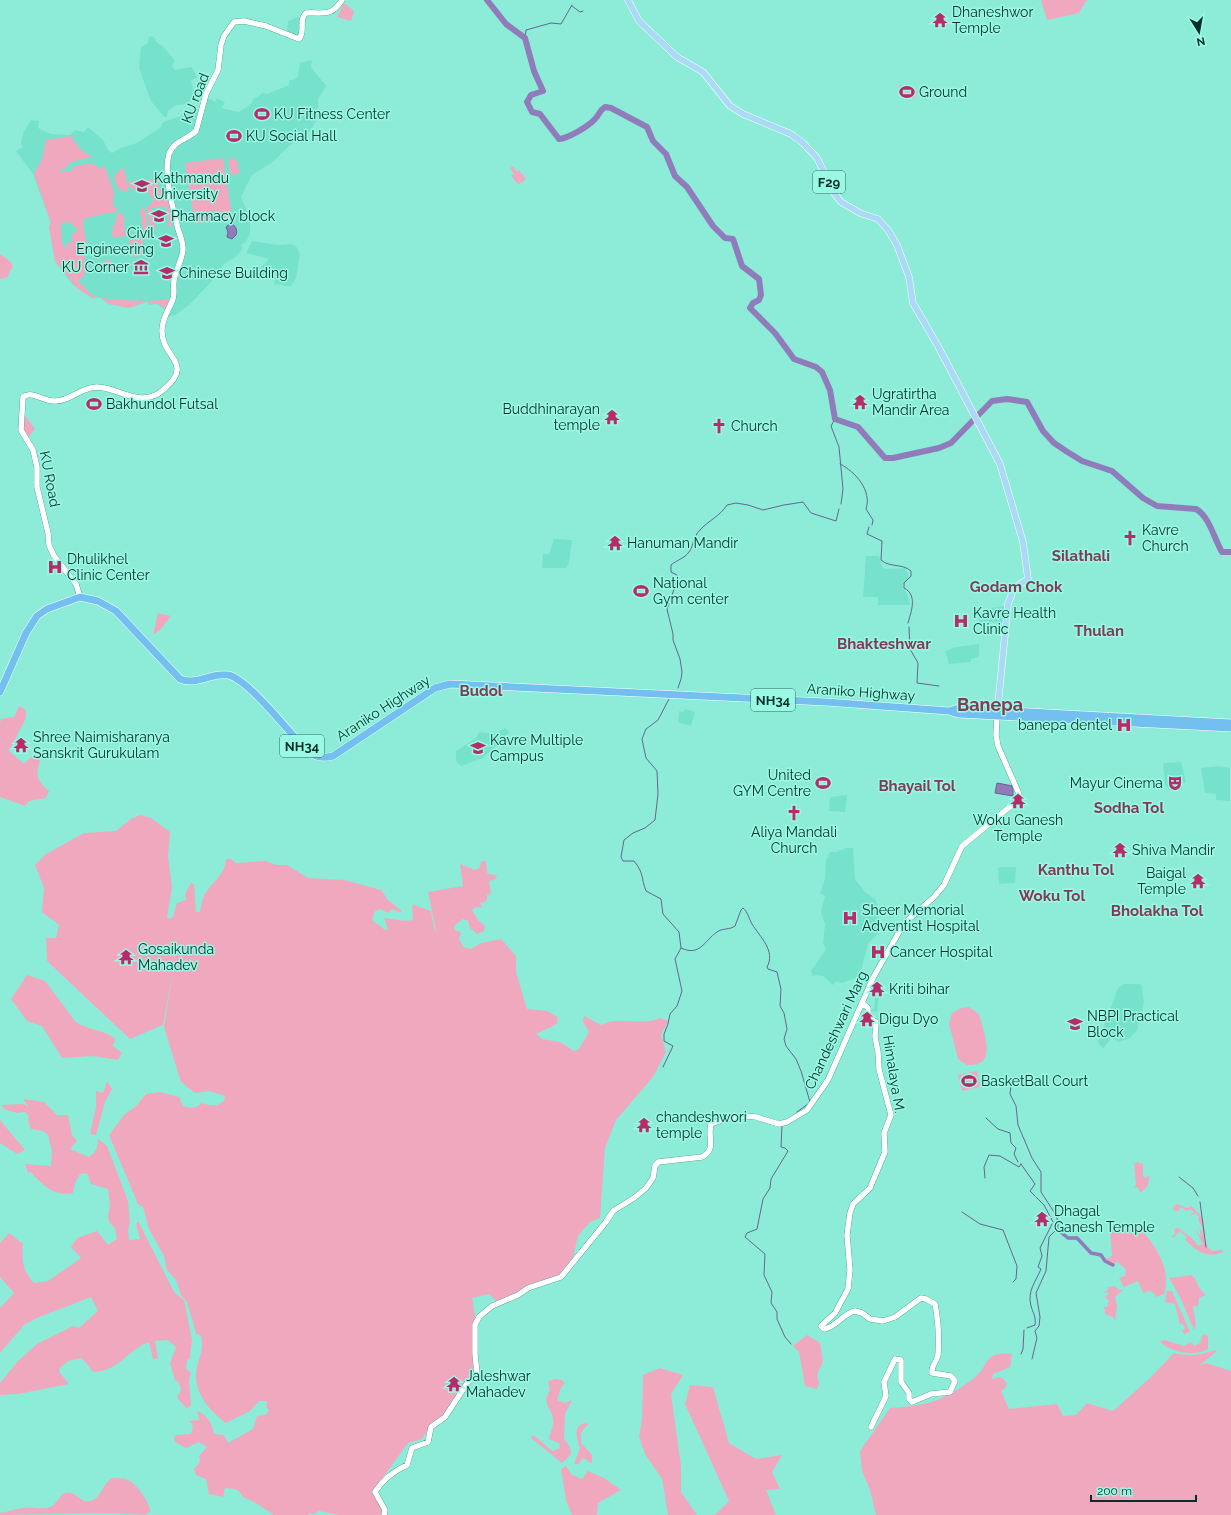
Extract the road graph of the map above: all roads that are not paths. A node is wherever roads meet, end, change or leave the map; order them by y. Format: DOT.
graph roads {
  1 [pos="342,0"];
  2 [pos="628,0"];
  3 [pos="173,296"];
  4 [pos="80,597"];
  5 [pos="0,692"];
  6 [pos="997,713"];
  7 [pos="1231,723"];
  8 [pos="1231,728"];
  9 [pos="862,1003"];
  10 [pos="871,1427"];
  11 [pos="384,1515"];
  1 -- 3 [label="street, KU road"];
  2 -- 6 [label="main road, F29"];
  3 -- 4 [label="street, KU Road"];
  4 -- 5 [label="highway"];
  4 -- 6 [label="highway, Araniko Highway / NH34"];
  6 -- 7 [label="highway, Araniko Highway / NH34"];
  6 -- 8 [label="highway, Araniko Highway / NH34"];
  6 -- 9 [label="street, Chandeshwari Marg"];
  9 -- 10 [label="street, Himalaya M."];
  9 -- 11 [label="street, Chandeshwari Marg"];
}
